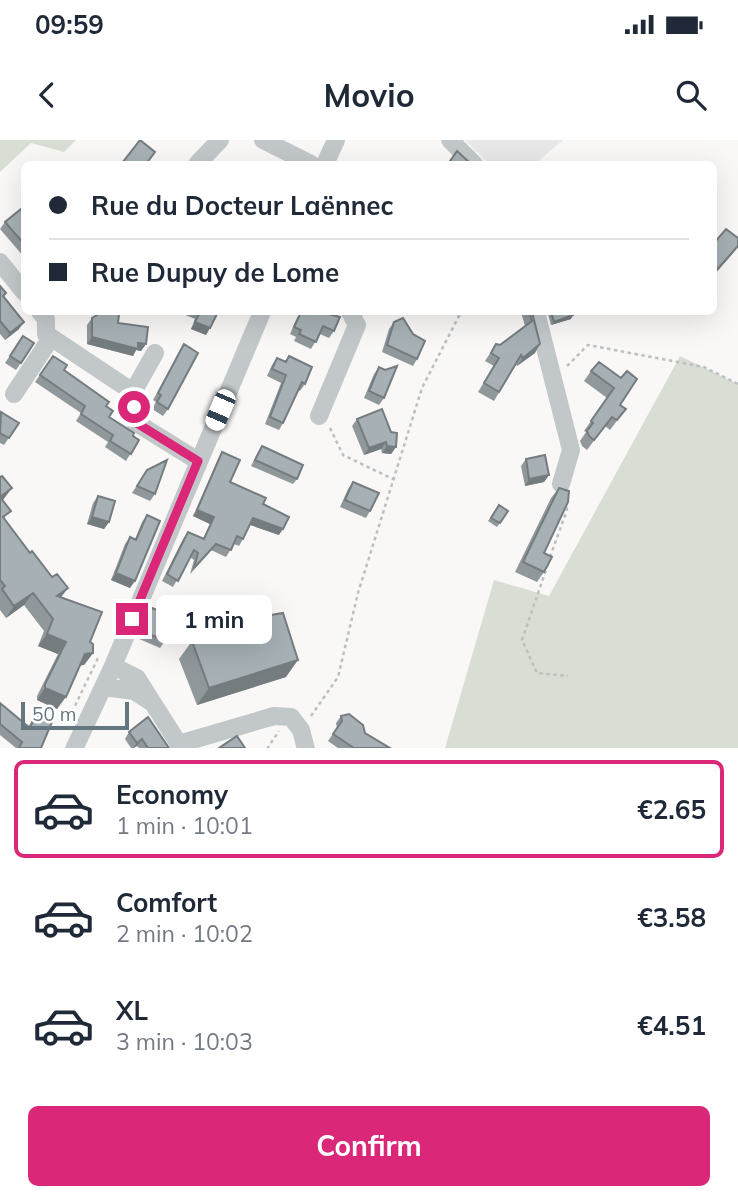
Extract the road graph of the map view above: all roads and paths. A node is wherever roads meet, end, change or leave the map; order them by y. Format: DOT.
graph roads {
  1 [pos="220,140"];
  2 [pos="263,140"];
  3 [pos="336,140"];
  4 [pos="450,140"];
  5 [pos="200,161"];
  6 [pos="305,161"];
  7 [pos="326,161"];
  8 [pos="471,161"];
  9 [pos="0,262"];
  10 [pos="21,288"];
  11 [pos="43,315"];
  12 [pos="261,315"];
  13 [pos="352,315"];
  14 [pos="459,315"];
  15 [pos="537,315"];
  16 [pos="51,338"];
  17 [pos="155,353"];
  18 [pos="553,380"];
  19 [pos="738,384"];
  20 [pos="133,392"];
  21 [pos="14,394"];
  22 [pos="319,416"];
  23 [pos="198,461"];
  24 [pos="395,480"];
  25 [pos="561,484"];
  26 [pos="113,666"];
  27 [pos="568,676"];
  28 [pos="103,687"];
  29 [pos="151,702"];
  30 [pos="301,730"];
  31 [pos="180,746"];
  32 [pos="74,748"];
  33 [pos="306,748"];
  1 -- 5 [label="street"];
  2 -- 6 [label="street"];
  3 -- 7 [label="street"];
  4 -- 8 [label="street"];
  9 -- 10 [label="street"];
  11 -- 16 [label="street"];
  12 -- 23 [label="street"];
  13 -- 22 [label="street"];
  14 -- 24 [label="path"];
  15 -- 18 [label="street"];
  16 -- 20 [label="street"];
  16 -- 21 [label="street"];
  17 -- 20 [label="street"];
  18 -- 19 [label="path"];
  18 -- 25 [label="street"];
  20 -- 23 [label="street"];
  22 -- 24 [label="path"];
  23 -- 26 [label="street"];
  24 -- 30 [label="path"];
  25 -- 27 [label="path"];
  26 -- 28 [label="street"];
  26 -- 29 [label="street"];
  28 -- 29 [label="street"];
  28 -- 32 [label="street"];
  29 -- 31 [label="street"];
  30 -- 31 [label="street"];
  30 -- 33 [label="street"];
}
